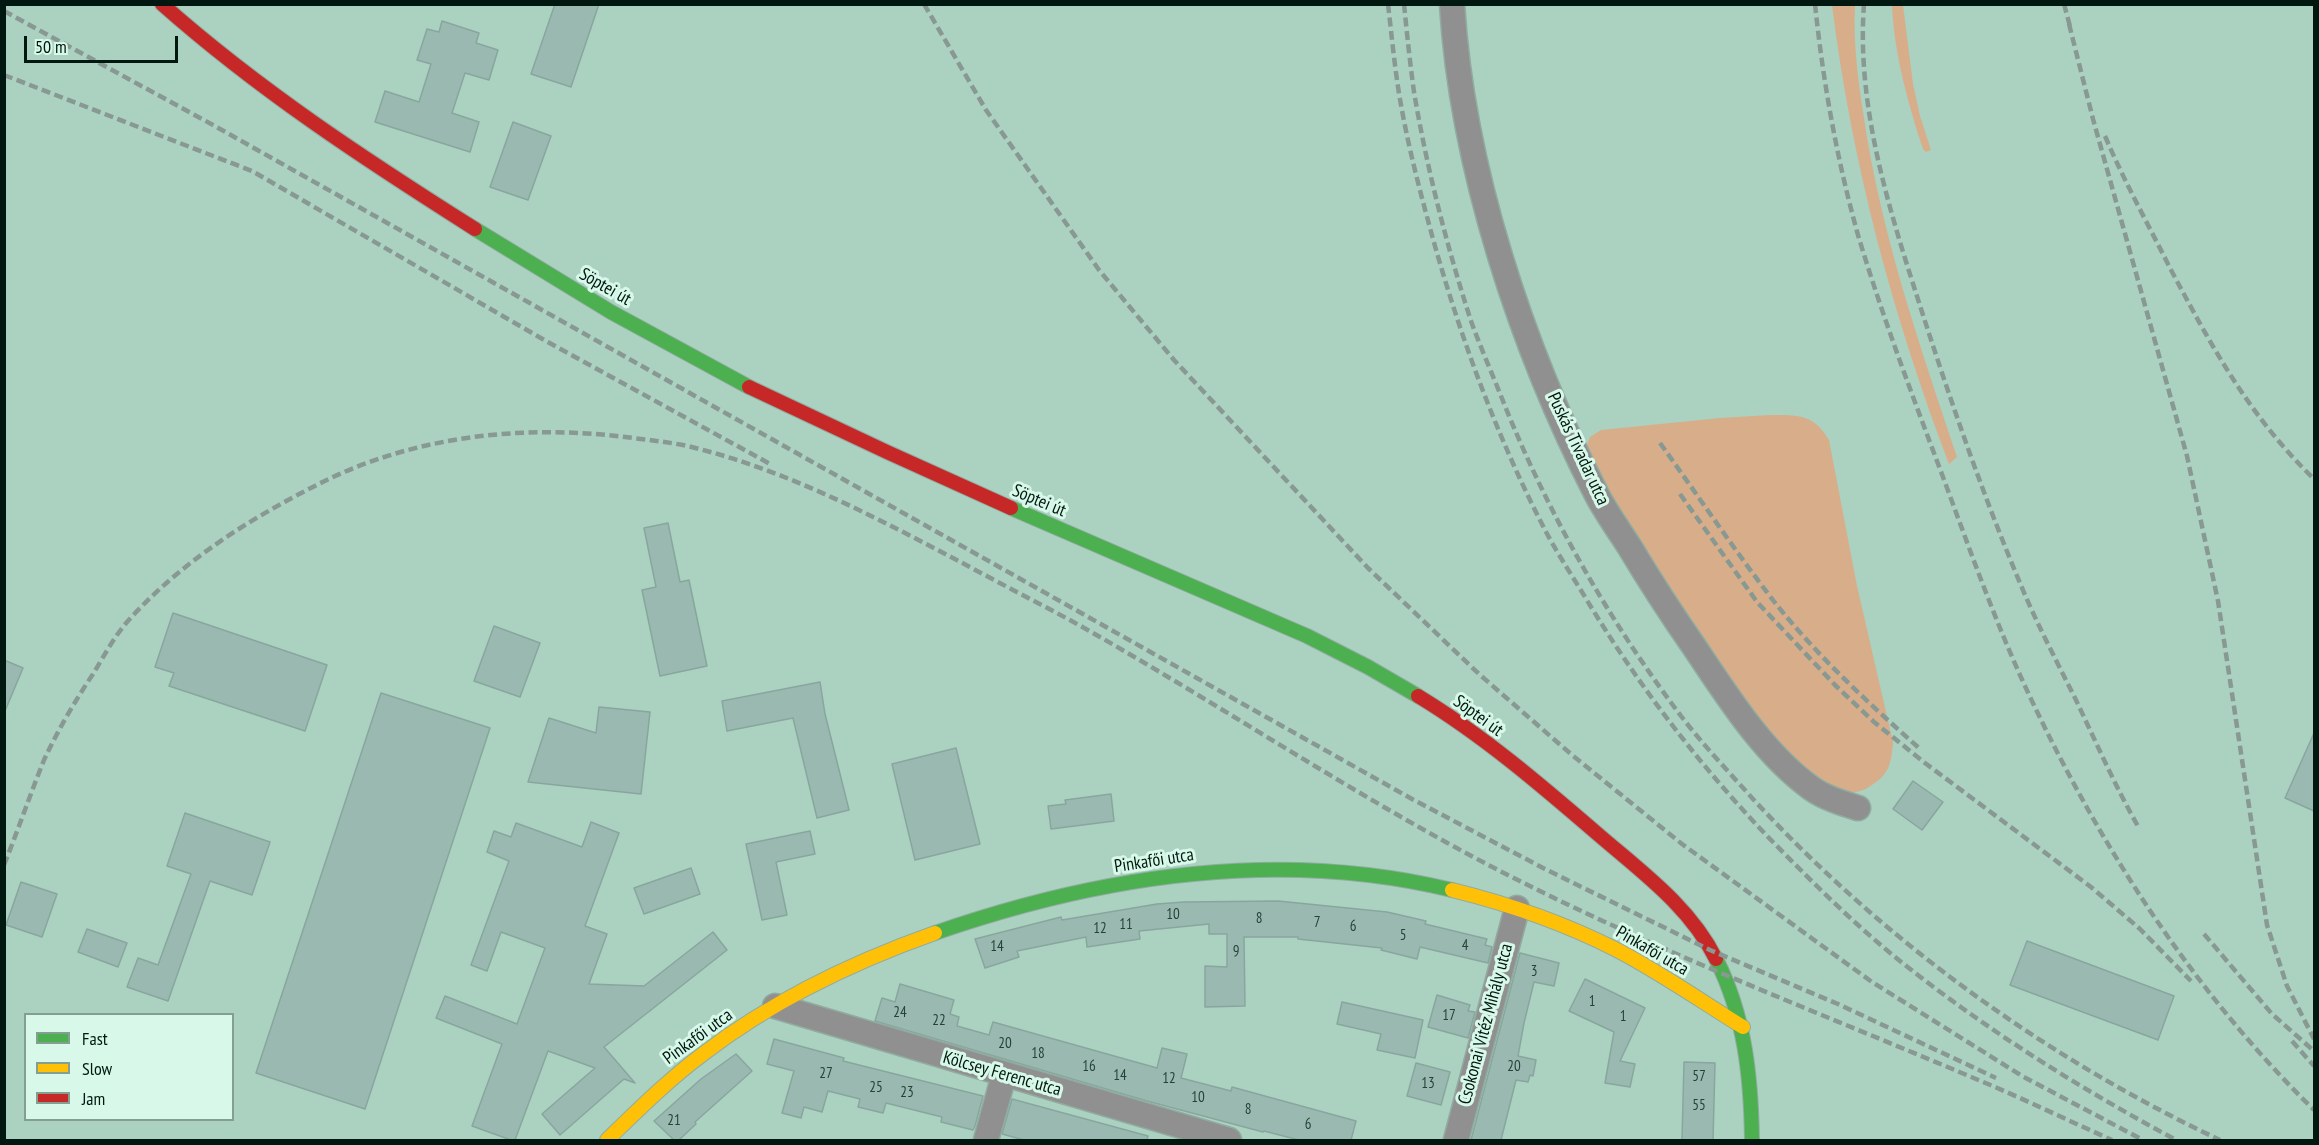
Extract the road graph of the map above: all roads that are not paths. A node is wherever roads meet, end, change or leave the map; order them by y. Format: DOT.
graph roads {
  1 [pos="162,4"];
  2 [pos="1452,4"];
  3 [pos="1858,808"];
  4 [pos="1517,908"];
  5 [pos="775,1006"];
  6 [pos="1743,1027"];
  7 [pos="1004,1075"];
  8 [pos="607,1140"];
  9 [pos="986,1140"];
  10 [pos="1229,1140"];
  11 [pos="1456,1140"];
  12 [pos="1752,1140"];
  1 -- 6 [label="street, Söptei út"];
  2 -- 3 [label="street, Puskás Tivadar utca"];
  4 -- 5 [label="street, Pinkafői utca"];
  4 -- 6 [label="street, Pinkafői utca"];
  4 -- 11 [label="street, Csokonai Vitéz Mihály utca"];
  5 -- 7 [label="street, Kölcsey Ferenc utca"];
  5 -- 8 [label="street, Pinkafői utca"];
  6 -- 12 [label="street, Söptei út"];
  7 -- 9 [label="street"];
  7 -- 10 [label="street, Kölcsey Ferenc utca"];
}
